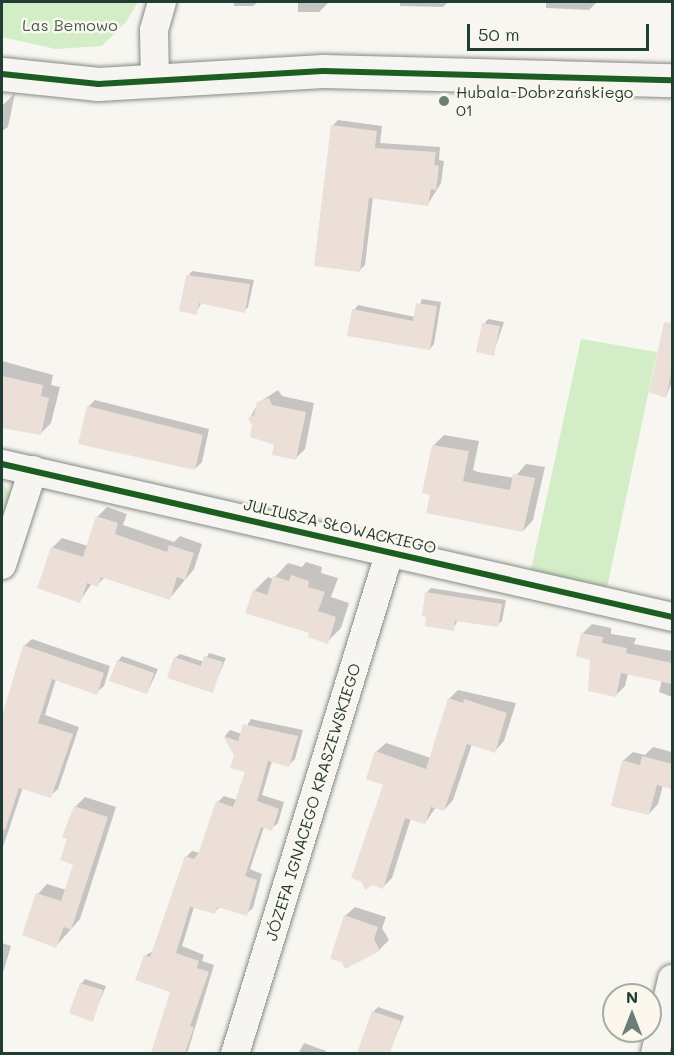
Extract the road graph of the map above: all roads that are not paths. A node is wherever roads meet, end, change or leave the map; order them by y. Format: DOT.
graph roads {
  1 [pos="162,2"];
  2 [pos="2,74"];
  3 [pos="672,80"];
  4 [pos="154,81"];
  5 [pos="2,464"];
  6 [pos="33,470"];
  7 [pos="390,551"];
  8 [pos="2,565"];
  9 [pos="672,617"];
  10 [pos="672,979"];
  11 [pos="235,1053"];
  12 [pos="655,1053"];
  1 -- 4 [label="street"];
  2 -- 4 [label="street"];
  3 -- 4 [label="street"];
  5 -- 6 [label="street, JULIUSZA SŁOWACKIEGO"];
  6 -- 7 [label="street, JULIUSZA SŁOWACKIEGO"];
  6 -- 8 [label="street"];
  7 -- 9 [label="street, JULIUSZA SŁOWACKIEGO"];
  7 -- 11 [label="street, JÓZEFA IGNACEGO KRASZEWSKIEGO"];
  10 -- 12 [label="street"];
}
